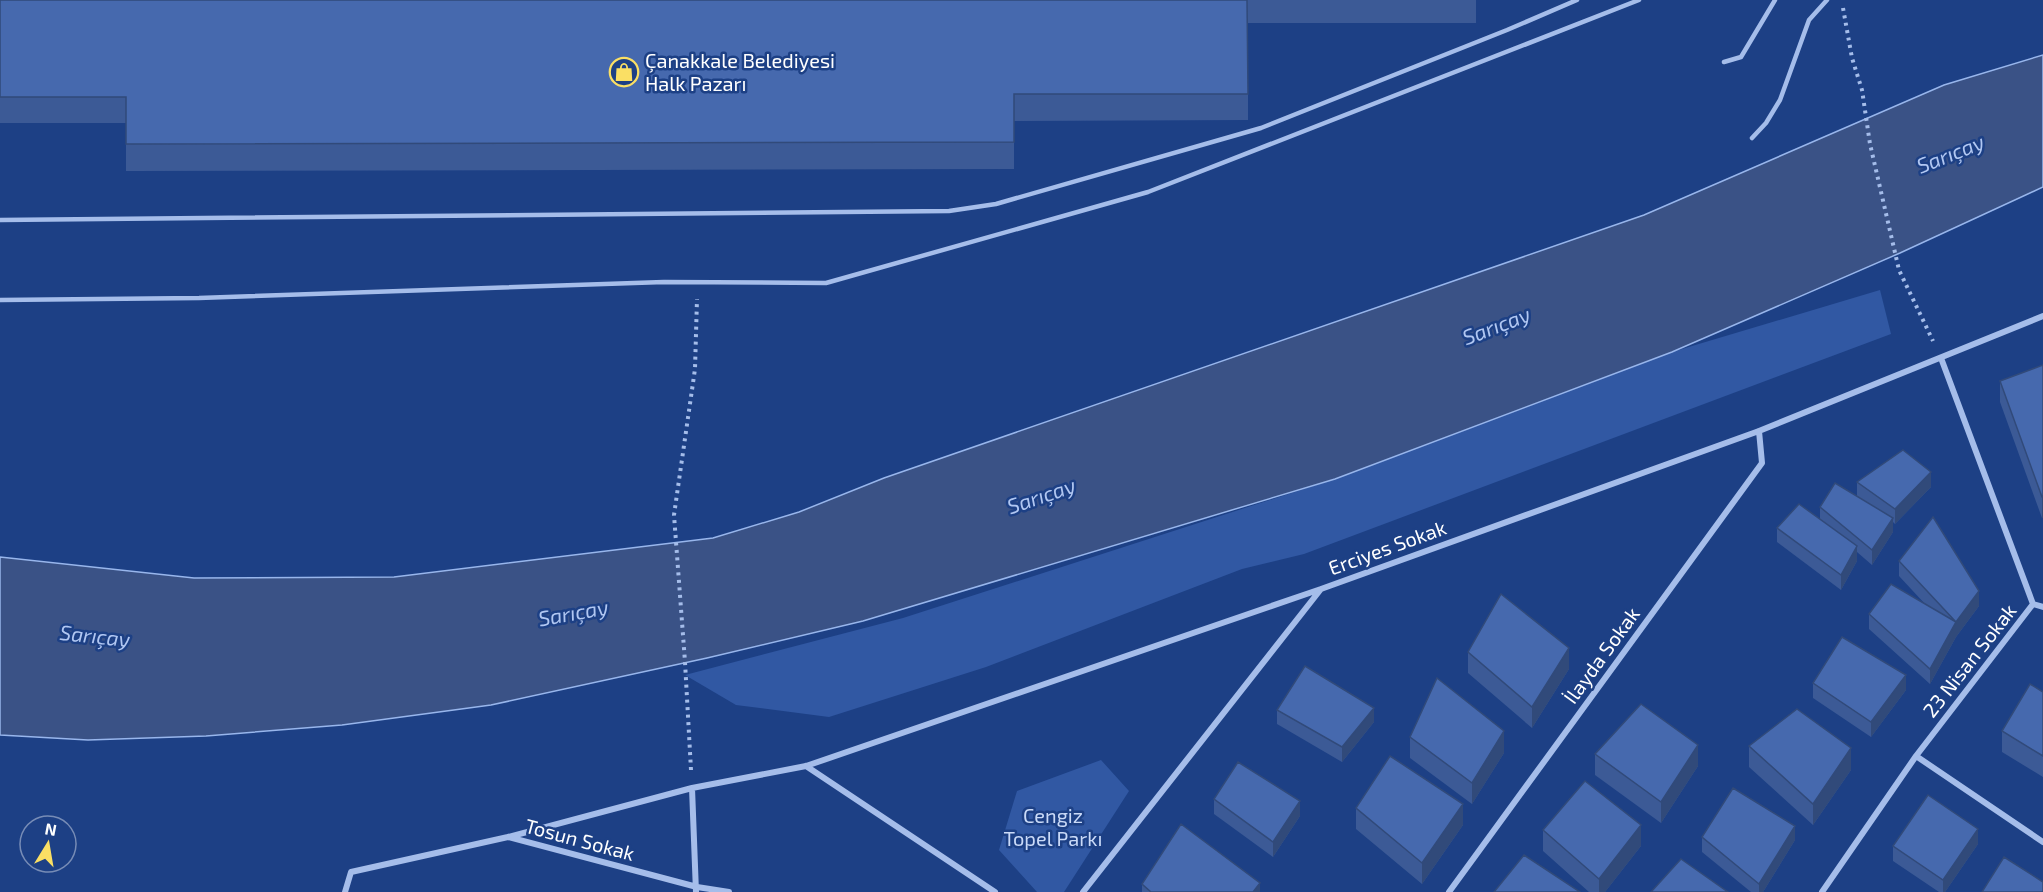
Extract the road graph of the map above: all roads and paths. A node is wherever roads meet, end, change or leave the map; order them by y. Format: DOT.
graph roads {
  1 [pos="1576,0"];
  2 [pos="1639,0"];
  3 [pos="1775,0"];
  4 [pos="1827,0"];
  5 [pos="1838,0"];
  6 [pos="1724,62"];
  7 [pos="1752,138"];
  8 [pos="0,220"];
  9 [pos="698,282"];
  10 [pos="0,300"];
  11 [pos="2043,316"];
  12 [pos="1941,358"];
  13 [pos="1760,431"];
  14 [pos="1321,589"];
  15 [pos="2033,604"];
  16 [pos="2043,607"];
  17 [pos="1916,756"];
  18 [pos="806,766"];
  19 [pos="692,788"];
  20 [pos="508,837"];
  21 [pos="2043,842"];
  22 [pos="696,890"];
  23 [pos="345,892"];
  24 [pos="729,892"];
  25 [pos="995,892"];
  26 [pos="1083,892"];
  27 [pos="1449,892"];
  28 [pos="1822,892"];
  1 -- 8 [label="lane"];
  2 -- 9 [label="lane"];
  3 -- 6 [label="lane"];
  4 -- 7 [label="lane"];
  5 -- 12 [label="path"];
  9 -- 10 [label="lane"];
  9 -- 19 [label="path"];
  11 -- 12 [label="street, Erciyes Sokak"];
  12 -- 13 [label="street, Erciyes Sokak"];
  12 -- 15 [label="street, 23 Nisan Sokak"];
  13 -- 14 [label="street, Erciyes Sokak"];
  13 -- 27 [label="street, İlayda Sokak"];
  14 -- 18 [label="street"];
  14 -- 26 [label="street, Erciyes Sokak"];
  15 -- 16 [label="street"];
  15 -- 17 [label="street, 23 Nisan Sokak"];
  17 -- 21 [label="street"];
  17 -- 28 [label="street, 23 Nisan Sokak"];
  18 -- 19 [label="street"];
  18 -- 25 [label="street"];
  19 -- 20 [label="street"];
  19 -- 22 [label="street"];
  20 -- 22 [label="street, Tosun Sokak"];
  20 -- 23 [label="street, Tosun Sokak"];
  22 -- 24 [label="street, Tosun Sokak"];
}
